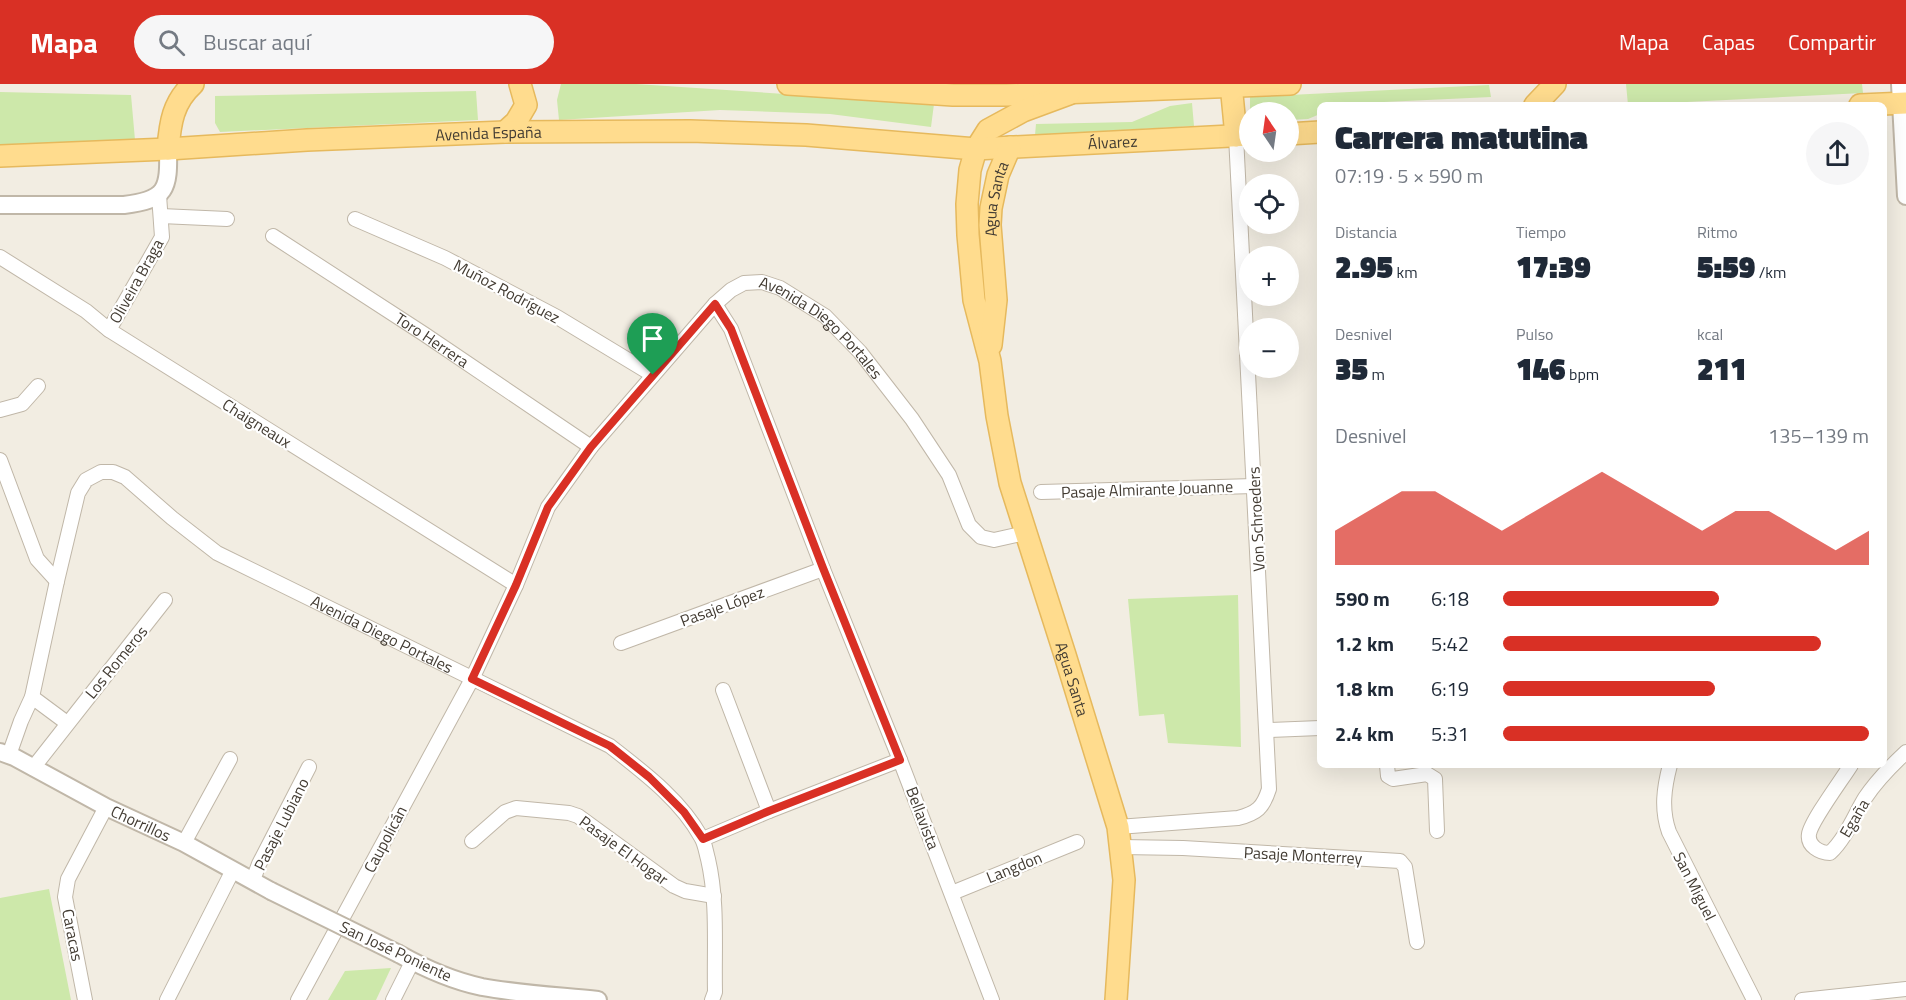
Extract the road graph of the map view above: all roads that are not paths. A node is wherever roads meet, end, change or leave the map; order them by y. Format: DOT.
graph roads {
  1 [pos="193,84"];
  2 [pos="520,84"];
  3 [pos="788,84"];
  4 [pos="1290,84"];
  5 [pos="1554,84"];
  6 [pos="1231,86"];
  7 [pos="1153,87"];
  8 [pos="1130,88"];
  9 [pos="956,89"];
  10 [pos="1069,94"];
  11 [pos="1903,97"];
  12 [pos="1538,102"];
  13 [pos="1876,102"];
  14 [pos="1239,119"];
  15 [pos="505,132"];
  16 [pos="1317,132"];
  17 [pos="1299,133"];
  18 [pos="1239,136"];
  19 [pos="1010,147"];
  20 [pos="168,149"];
  21 [pos="976,149"];
  22 [pos="0,156"];
  23 [pos="1244,162"];
  24 [pos="159,195"];
  25 [pos="1906,196"];
  26 [pos="0,205"];
  27 [pos="161,216"];
  28 [pos="227,219"];
  29 [pos="355,219"];
  30 [pos="273,236"];
  31 [pos="0,257"];
  32 [pos="715,304"];
  33 [pos="109,330"];
  34 [pos="990,360"];
  35 [pos="653,375"];
  36 [pos="39,386"];
  37 [pos="0,410"];
  38 [pos="591,447"];
  39 [pos="0,460"];
  40 [pos="1254,486"];
  41 [pos="1041,492"];
  42 [pos="1025,533"];
  43 [pos="823,568"];
  44 [pos="57,581"];
  45 [pos="516,585"];
  46 [pos="165,600"];
  47 [pos="621,644"];
  48 [pos="472,679"];
  49 [pos="723,690"];
  50 [pos="33,697"];
  51 [pos="67,723"];
  52 [pos="1317,728"];
  53 [pos="1267,730"];
  54 [pos="1906,752"];
  55 [pos="5,754"];
  56 [pos="230,759"];
  57 [pos="900,760"];
  58 [pos="309,767"];
  59 [pos="33,768"];
  60 [pos="1387,768"];
  61 [pos="1669,768"];
  62 [pos="1849,768"];
  63 [pos="106,807"];
  64 [pos="769,811"];
  65 [pos="1437,831"];
  66 [pos="1120,837"];
  67 [pos="703,839"];
  68 [pos="472,841"];
  69 [pos="1077,842"];
  70 [pos="184,843"];
  71 [pos="233,870"];
  72 [pos="253,880"];
  73 [pos="271,891"];
  74 [pos="952,892"];
  75 [pos="714,896"];
  76 [pos="1417,942"];
  77 [pos="405,958"];
  78 [pos="1906,989"];
  79 [pos="542,997"];
  80 [pos="85,1000"];
  81 [pos="167,1000"];
  82 [pos="298,1000"];
  83 [pos="393,1000"];
  84 [pos="598,1000"];
  85 [pos="712,1000"];
  86 [pos="992,1000"];
  87 [pos="1116,1000"];
  88 [pos="1754,1000"];
  89 [pos="1802,1000"];
  1 -- 20 [label="main road"];
  2 -- 15 [label="main road"];
  3 -- 9 [label="main road"];
  4 -- 6 [label="main road"];
  5 -- 12 [label="main road"];
  6 -- 7 [label="main road"];
  6 -- 14 [label="main road, Von Schroeders"];
  7 -- 8 [label="main road"];
  8 -- 10 [label="main road"];
  9 -- 10 [label="main road"];
  10 -- 21 [label="main road"];
  11 -- 13 [label="main road"];
  11 -- 25 [label="street"];
  15 -- 20 [label="main road, Avenida España"];
  15 -- 21 [label="main road, Avenida España"];
  16 -- 17 [label="main road"];
  18 -- 19 [label="main road, Álvarez"];
  19 -- 21 [label="main road, Álvarez"];
  19 -- 34 [label="main road, Agua Santa"];
  20 -- 22 [label="main road, Avenida España"];
  20 -- 24 [label="street"];
  21 -- 34 [label="main road, Agua Santa"];
  23 -- 40 [label="street, Von Schroeders"];
  24 -- 26 [label="street"];
  24 -- 27 [label="street, Oliveira Braga"];
  27 -- 28 [label="street"];
  27 -- 33 [label="street, Oliveira Braga"];
  29 -- 35 [label="street, Muñoz Rodríguez"];
  30 -- 38 [label="street, Toro Herrera"];
  31 -- 33 [label="street, Chaigneaux"];
  32 -- 35 [label="street, Avenida Diego Portales"];
  32 -- 42 [label="street, Avenida Diego Portales"];
  32 -- 43 [label="street, Bellavista"];
  33 -- 45 [label="street, Chaigneaux"];
  34 -- 42 [label="main road, Agua Santa"];
  35 -- 38 [label="street, Avenida Diego Portales"];
  36 -- 37 [label="street"];
  38 -- 45 [label="street, Avenida Diego Portales"];
  39 -- 44 [label="street"];
  40 -- 41 [label="street, Pasaje Almirante Jouanne"];
  40 -- 53 [label="street, Von Schroeders"];
  42 -- 66 [label="main road, Agua Santa"];
  43 -- 47 [label="street, Pasaje López"];
  43 -- 57 [label="street, Bellavista"];
  44 -- 48 [label="street, Avenida Diego Portales"];
  44 -- 50 [label="street, Avenida Diego Portales"];
  45 -- 48 [label="street, Avenida Diego Portales"];
  46 -- 51 [label="street, Los Romeros"];
  48 -- 67 [label="street"];
  48 -- 82 [label="street, Caupolicán"];
  49 -- 64 [label="street"];
  50 -- 51 [label="street"];
  50 -- 55 [label="street, Avenida Diego Portales"];
  51 -- 59 [label="street, Los Romeros"];
  52 -- 53 [label="street"];
  53 -- 66 [label="street, Von Schroeders"];
  54 -- 62 [label="street, Egaña"];
  55 -- 59 [label="street, Chorrillos"];
  56 -- 70 [label="street"];
  57 -- 64 [label="street"];
  57 -- 74 [label="street, Bellavista"];
  58 -- 72 [label="street, Pasaje Lubiano"];
  59 -- 63 [label="street, Chorrillos"];
  60 -- 65 [label="street"];
  61 -- 88 [label="street, San Miguel"];
  63 -- 70 [label="street, Chorrillos"];
  63 -- 80 [label="street, Caracas"];
  64 -- 67 [label="street"];
  66 -- 76 [label="street, Pasaje Monterrey"];
  66 -- 87 [label="main road, Agua Santa"];
  67 -- 75 [label="street"];
  68 -- 75 [label="street, Pasaje El Hogar"];
  69 -- 74 [label="street, Langdon"];
  70 -- 71 [label="street, Chorrillos"];
  71 -- 72 [label="street, Chorrillos"];
  71 -- 81 [label="street"];
  72 -- 73 [label="street, Chorrillos"];
  73 -- 77 [label="street, San José Poniente, bridge"];
  74 -- 86 [label="street, Bellavista"];
  75 -- 85 [label="street"];
  77 -- 79 [label="street, San José Poniente"];
  77 -- 83 [label="street"];
  78 -- 89 [label="street"];
  79 -- 84 [label="street, San José Poniente"];
}
